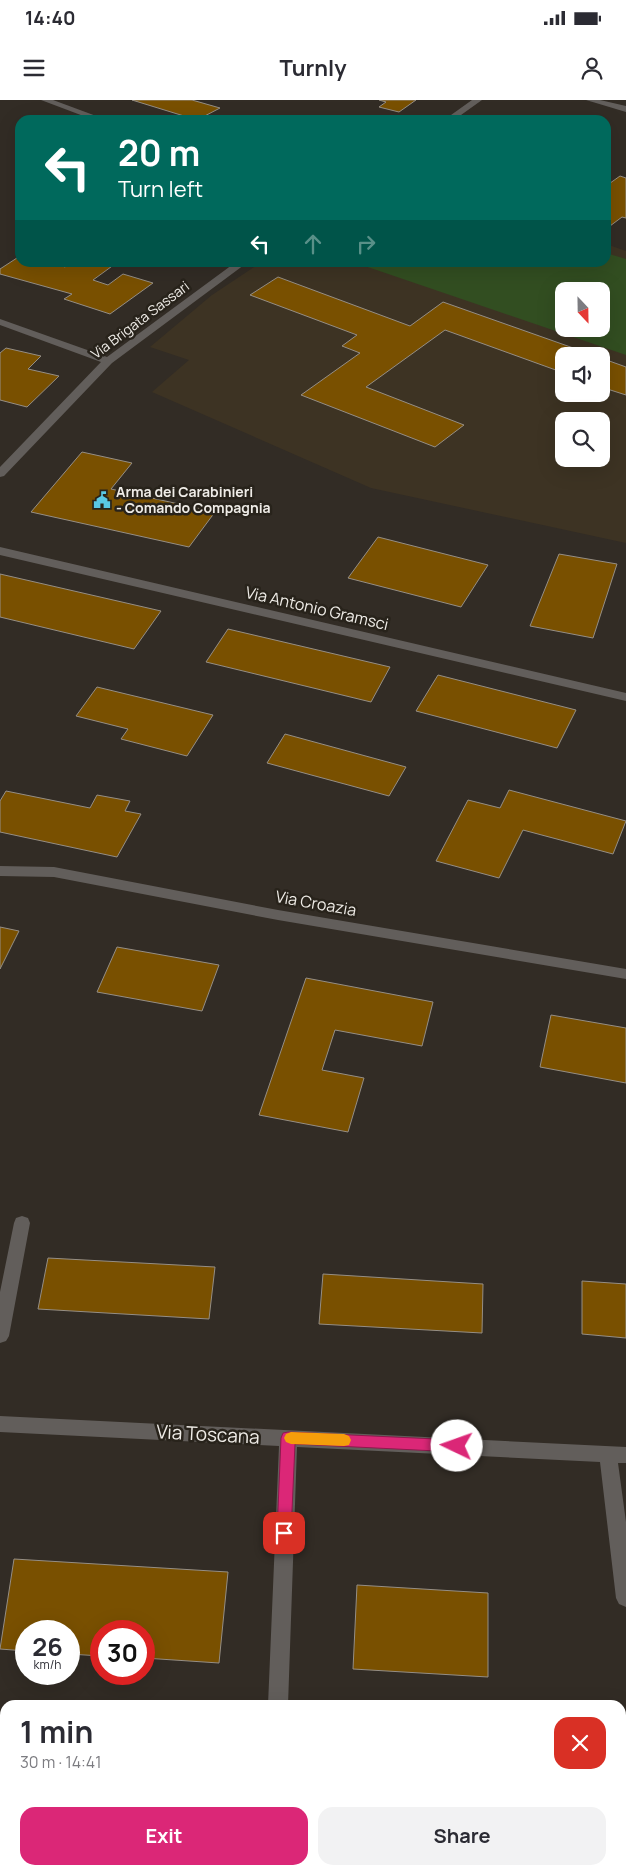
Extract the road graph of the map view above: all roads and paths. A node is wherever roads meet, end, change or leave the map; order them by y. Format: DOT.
graph roads {
  1 [pos="45,100"];
  2 [pos="478,100"];
  3 [pos="590,100"];
  4 [pos="626,108"];
  5 [pos="89,115"];
  6 [pos="456,115"];
  7 [pos="236,267"];
  8 [pos="0,322"];
  9 [pos="108,361"];
  10 [pos="0,474"];
  11 [pos="0,551"];
  12 [pos="626,696"];
  13 [pos="0,871"];
  14 [pos="626,974"];
  15 [pos="22,1223"];
  16 [pos="0,1336"];
  17 [pos="0,1424"];
  18 [pos="288,1438"];
  19 [pos="617,1454"];
  20 [pos="626,1598"];
  21 [pos="278,1700"];
  1 -- 5 [label="street"];
  2 -- 6 [label="street"];
  3 -- 4 [label="street"];
  7 -- 9 [label="street, Via Brigata Sassari"];
  8 -- 9 [label="street"];
  9 -- 10 [label="street, Via Brigata Sassari"];
  11 -- 12 [label="street, Via Antonio Gramsci"];
  13 -- 14 [label="street, Via Croazia"];
  15 -- 16 [label="street"];
  17 -- 18 [label="street, Via Toscana"];
  18 -- 19 [label="street, Via Toscana"];
  18 -- 21 [label="street"];
  19 -- 20 [label="street"];
}
